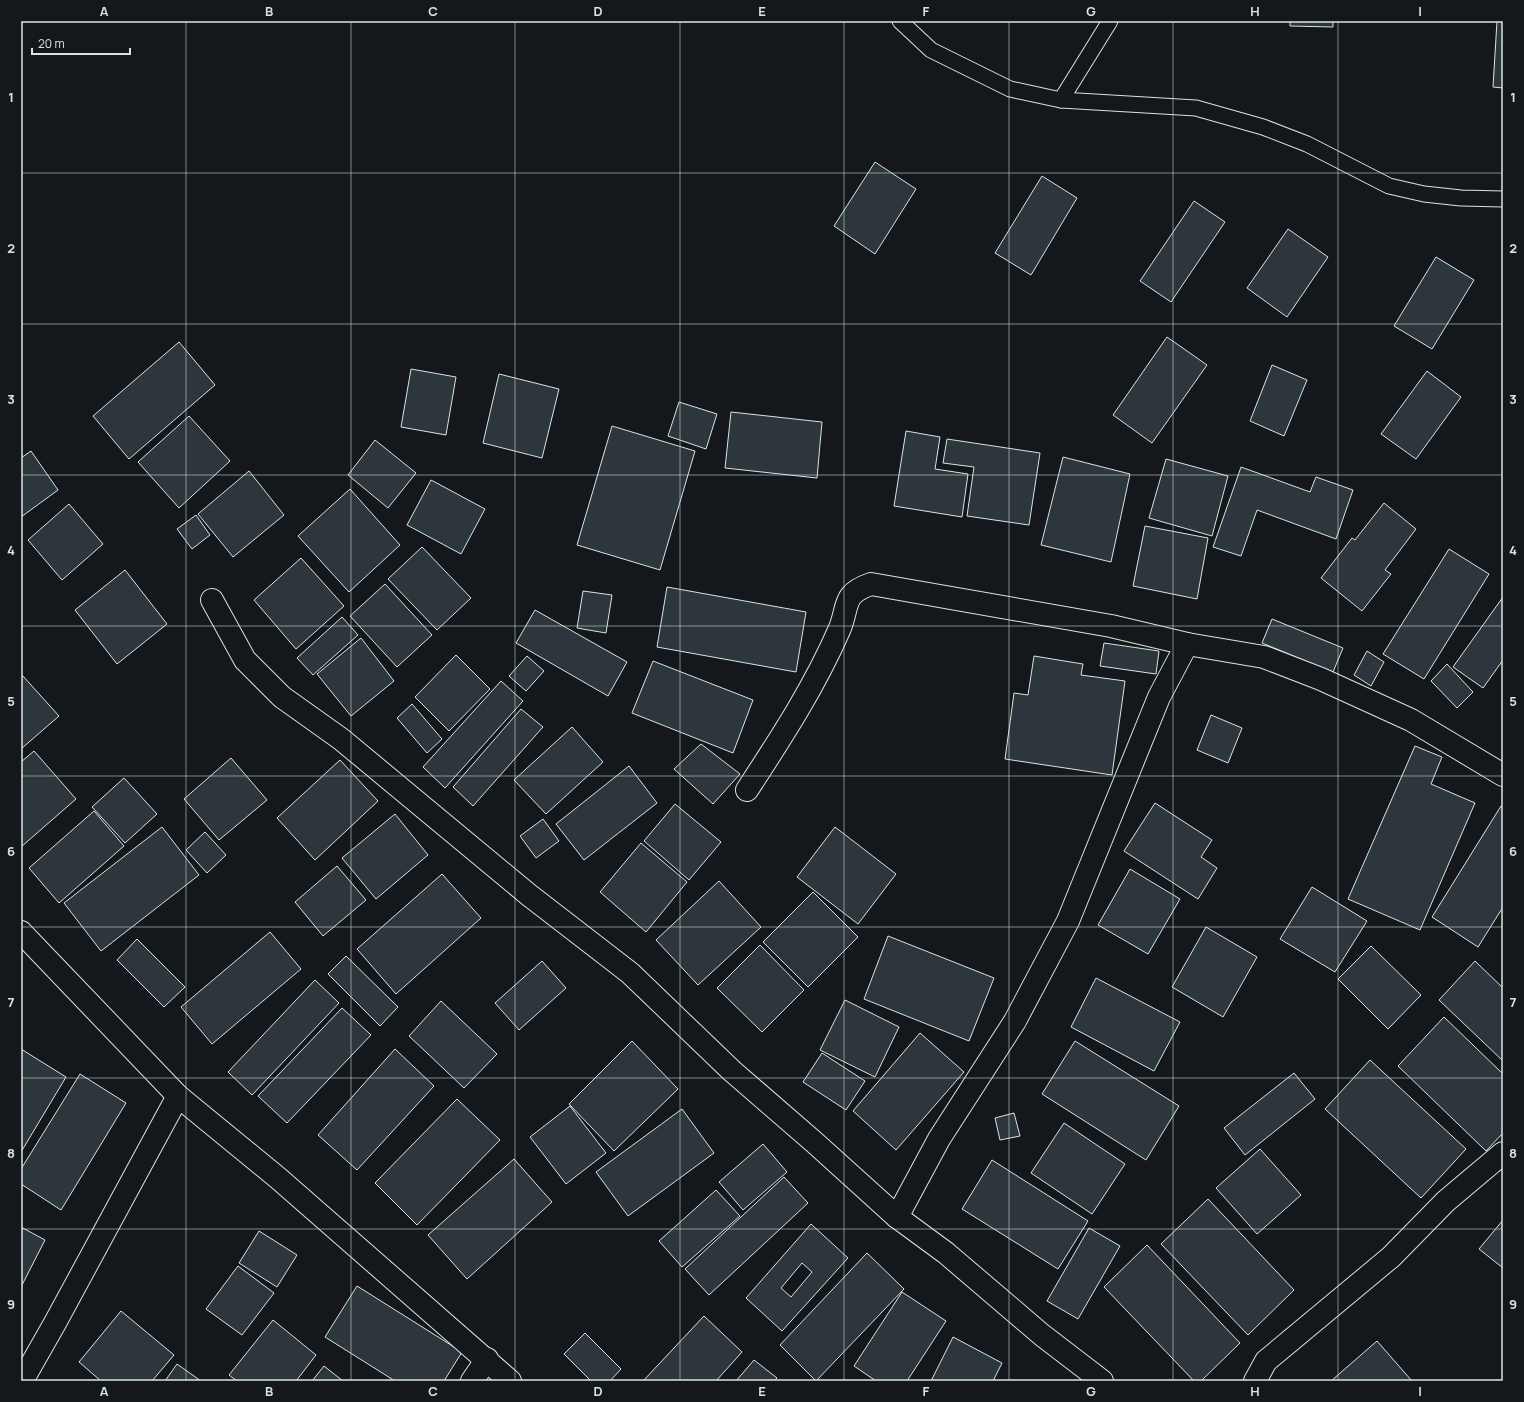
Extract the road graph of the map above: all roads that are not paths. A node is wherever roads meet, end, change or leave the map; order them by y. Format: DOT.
graph roads {
  1 [pos="900,21"];
  2 [pos="1110,21"];
  3 [pos="1061,100"];
  4 [pos="1503,199"];
  5 [pos="212,600"];
  6 [pos="1187,644"];
  7 [pos="1503,775"];
  8 [pos="747,790"];
  9 [pos="21,932"];
  10 [pos="178,1096"];
  11 [pos="1503,1153"];
  12 [pos="897,1217"];
  13 [pos="487,1359"];
  14 [pos="22,1381"];
  15 [pos="472,1381"];
  16 [pos="510,1381"];
  17 [pos="1102,1381"];
  18 [pos="1255,1381"];
  1 -- 3 [label="lane"];
  2 -- 3 [label="lane"];
  3 -- 4 [label="lane"];
  5 -- 12 [label="street"];
  6 -- 7 [label="street"];
  6 -- 8 [label="street"];
  6 -- 12 [label="street"];
  9 -- 10 [label="street"];
  10 -- 13 [label="street"];
  10 -- 14 [label="street"];
  11 -- 18 [label="street"];
  12 -- 17 [label="street"];
  13 -- 15 [label="street"];
  13 -- 16 [label="street"];
}
